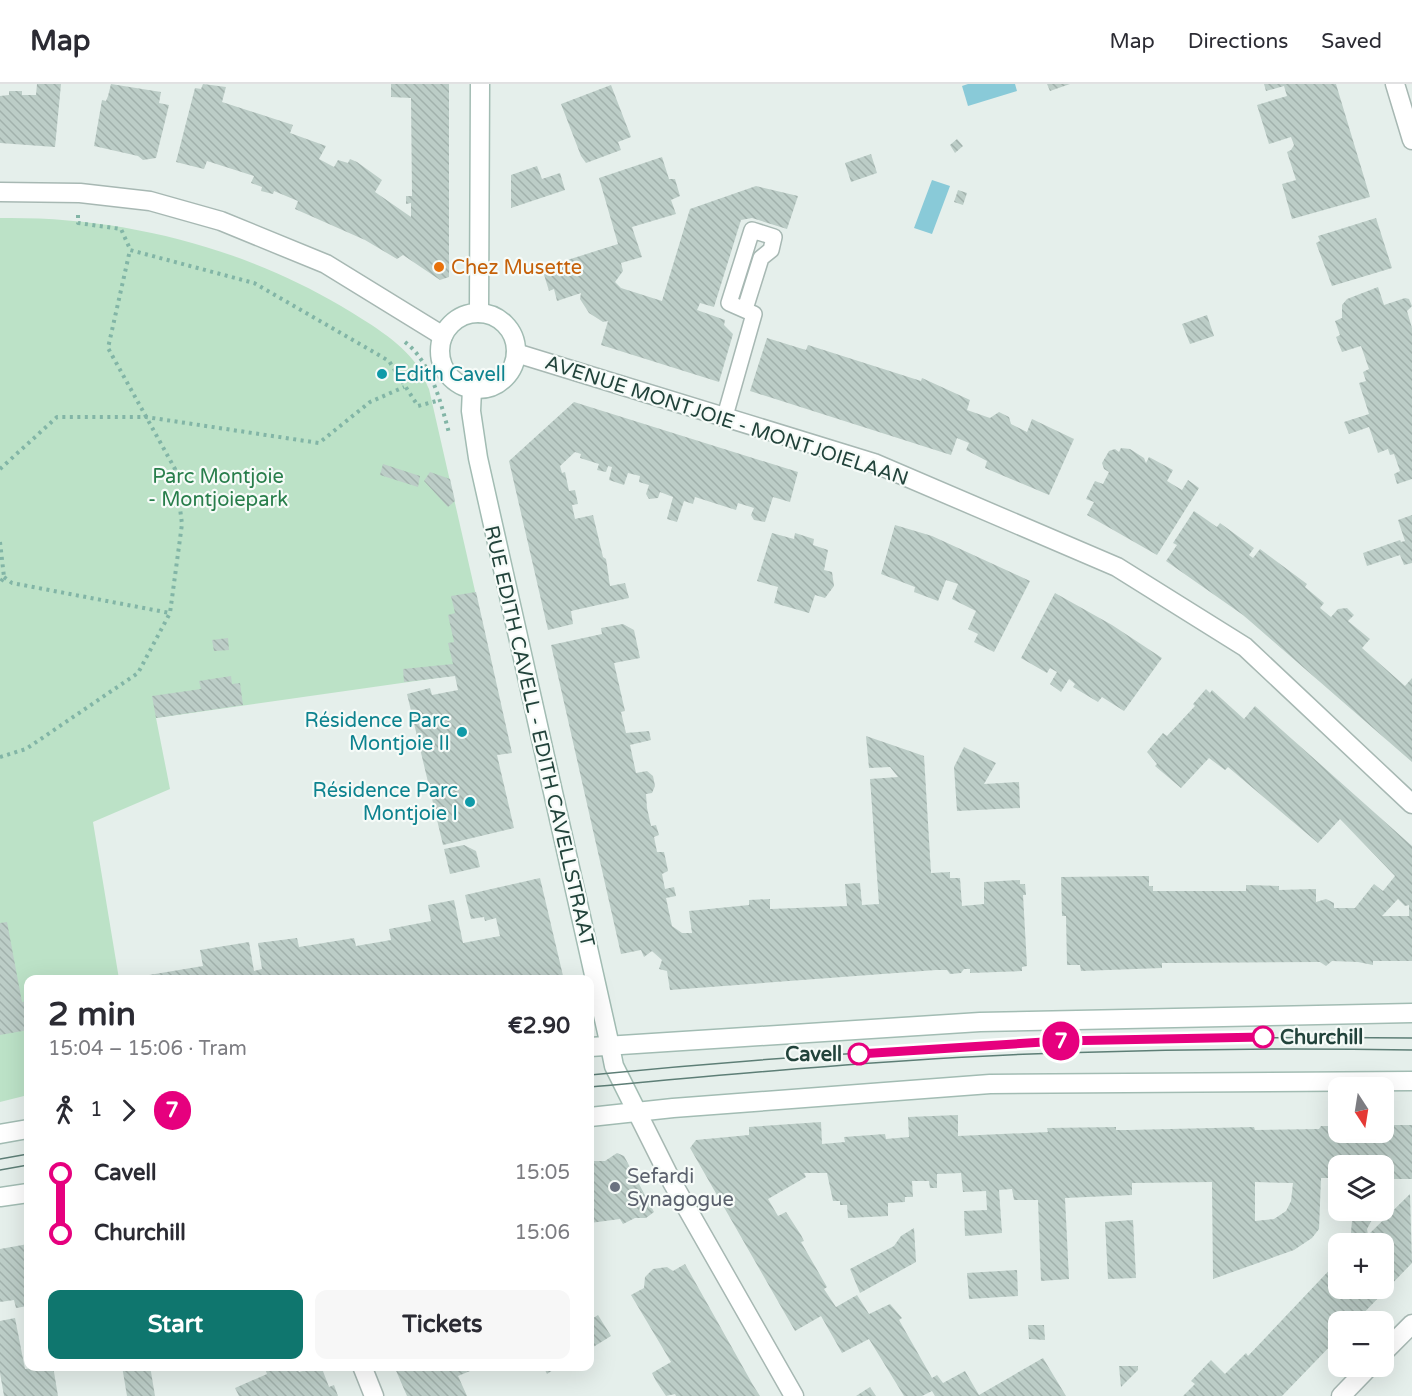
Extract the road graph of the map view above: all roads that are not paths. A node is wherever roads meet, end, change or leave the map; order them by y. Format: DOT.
graph roads {
  1 [pos="480,84"];
  2 [pos="1395,84"];
  3 [pos="1412,140"];
  4 [pos="0,192"];
  5 [pos="745,309"];
  6 [pos="479,313"];
  7 [pos="443,336"];
  8 [pos="516,352"];
  9 [pos="472,389"];
  10 [pos="725,416"];
  11 [pos="1412,804"];
  12 [pos="1412,1013"];
  13 [pos="610,1046"];
  14 [pos="594,1047"];
  15 [pos="1412,1081"];
  16 [pos="637,1112"];
  17 [pos="594,1117"];
  18 [pos="24,1130"];
  19 [pos="0,1134"];
  20 [pos="24,1194"];
  21 [pos="0,1197"];
  22 [pos="1412,1324"];
  23 [pos="1394,1342"];
  24 [pos="364,1371"];
  25 [pos="1359,1377"];
  26 [pos="374,1396"];
  27 [pos="794,1396"];
  28 [pos="1341,1396"];
  1 -- 6 [label="street"];
  2 -- 3 [label="street"];
  4 -- 7 [label="street"];
  5 -- 5 [label="lane"];
  5 -- 10 [label="lane"];
  6 -- 7 [label="street"];
  6 -- 8 [label="street"];
  7 -- 9 [label="street"];
  8 -- 9 [label="street"];
  8 -- 10 [label="street, AVENUE MONTJOIE - MONTJOIELAAN"];
  9 -- 13 [label="street, RUE EDITH CAVELL - EDITH CAVELLSTRAAT"];
  10 -- 11 [label="street, AVENUE MONTJOIE - MONTJOIELAAN"];
  12 -- 13 [label="street"];
  13 -- 14 [label="street"];
  13 -- 16 [label="street, RUE EDITH CAVELL - EDITH CAVELLSTRAAT"];
  15 -- 16 [label="street"];
  16 -- 17 [label="street"];
  16 -- 27 [label="street, RUE EDITH CAVELL - EDITH CAVELLSTRAAT"];
  18 -- 19 [label="street"];
  20 -- 21 [label="street"];
  22 -- 23 [label="street"];
  24 -- 26 [label="street"];
  25 -- 28 [label="street"];
}
